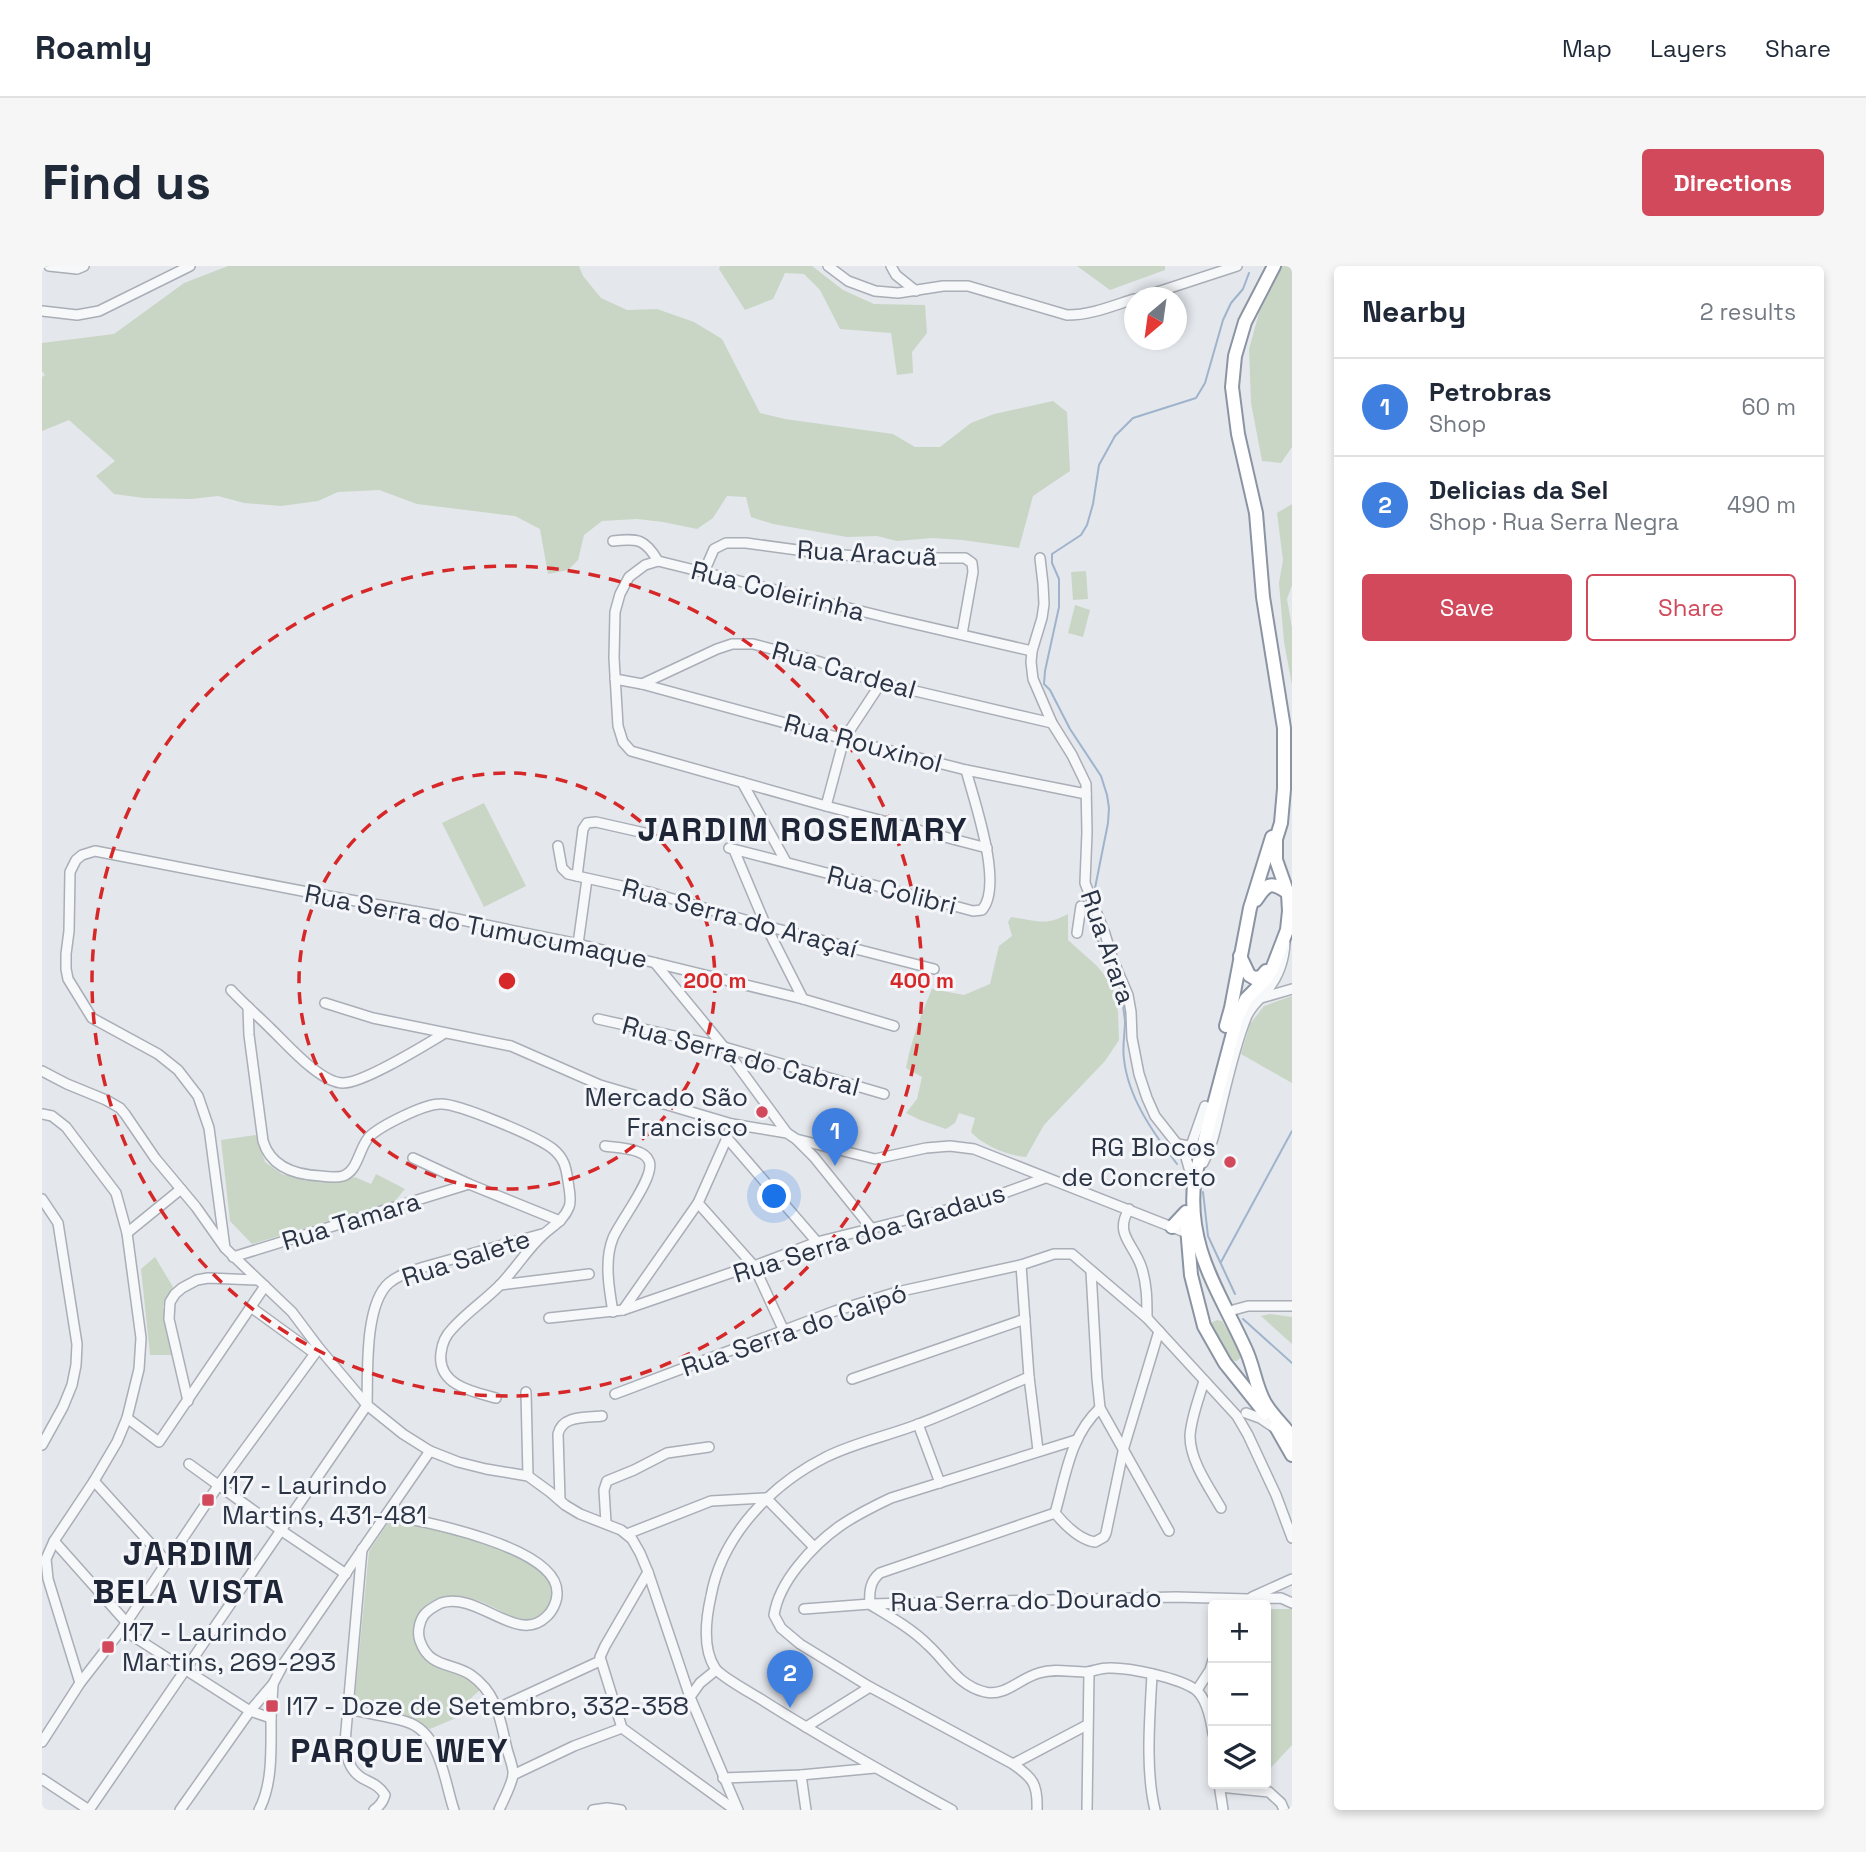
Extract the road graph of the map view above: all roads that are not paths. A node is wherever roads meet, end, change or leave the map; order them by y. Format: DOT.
graph roads {
  1 [pos="49,266"];
  2 [pos="83,266"];
  3 [pos="190,266"];
  4 [pos="828,266"];
  5 [pos="891,266"];
  6 [pos="1237,266"];
  7 [pos="1274,266"];
  8 [pos="1171,287"];
  9 [pos="916,291"];
  10 [pos="1124,302"];
  11 [pos="42,311"];
  12 [pos="613,541"];
  13 [pos="1040,558"];
  14 [pos="658,561"];
  15 [pos="704,572"];
  16 [pos="962,635"];
  17 [pos="1032,650"];
  18 [pos="615,679"];
  19 [pos="881,683"];
  20 [pos="642,684"];
  21 [pos="1052,723"];
  22 [pos="844,739"];
  23 [pos="966,770"];
  24 [pos="742,782"];
  25 [pos="1284,789"];
  26 [pos="1086,794"];
  27 [pos="826,806"];
  28 [pos="649,834"];
  29 [pos="558,846"];
  30 [pos="987,848"];
  31 [pos="786,862"];
  32 [pos="577,876"];
  33 [pos="587,879"];
  34 [pos="1290,893"];
  35 [pos="1250,909"];
  36 [pos="1098,915"];
  37 [pos="1289,920"];
  38 [pos="766,926"];
  39 [pos="1077,933"];
  40 [pos="578,944"];
  41 [pos="1240,956"];
  42 [pos="1286,957"];
  43 [pos="654,962"];
  44 [pos="933,969"];
  45 [pos="1269,989"];
  46 [pos="1292,989"];
  47 [pos="231,990"];
  48 [pos="803,999"];
  49 [pos="1259,999"];
  50 [pos="325,1003"];
  51 [pos="247,1007"];
  52 [pos="598,1019"];
  53 [pos="894,1027"];
  54 [pos="445,1033"];
  55 [pos="724,1047"];
  56 [pos="42,1071"];
  57 [pos="884,1094"];
  58 [pos="1205,1106"];
  59 [pos="42,1114"];
  60 [pos="732,1124"];
  61 [pos="787,1132"];
  62 [pos="727,1138"];
  63 [pos="796,1139"];
  64 [pos="1177,1143"];
  65 [pos="605,1146"];
  66 [pos="827,1146"];
  67 [pos="814,1157"];
  68 [pos="412,1158"];
  69 [pos="1192,1172"];
  70 [pos="1045,1178"];
  71 [pos="469,1184"];
  72 [pos="180,1189"];
  73 [pos="42,1199"];
  74 [pos="698,1203"];
  75 [pos="1129,1209"];
  76 [pos="1186,1212"];
  77 [pos="561,1221"];
  78 [pos="1171,1227"];
  79 [pos="872,1229"];
  80 [pos="127,1233"];
  81 [pos="1187,1233"];
  82 [pos="544,1234"];
  83 [pos="817,1242"];
  84 [pos="225,1248"];
  85 [pos="1188,1249"];
  86 [pos="233,1257"];
  87 [pos="1202,1259"];
  88 [pos="1021,1265"];
  89 [pos="754,1266"];
  90 [pos="1091,1271"];
  91 [pos="589,1274"];
  92 [pos="262,1283"];
  93 [pos="500,1285"];
  94 [pos="1292,1306"];
  95 [pos="252,1308"];
  96 [pos="624,1310"];
  97 [pos="613,1312"];
  98 [pos="1226,1312"];
  99 [pos="549,1318"];
  100 [pos="1147,1318"];
  101 [pos="1025,1319"];
  102 [pos="1204,1326"];
  103 [pos="783,1329"];
  104 [pos="1159,1331"];
  105 [pos="316,1351"];
  106 [pos="1247,1351"];
  107 [pos="1225,1363"];
  108 [pos="1028,1377"];
  109 [pos="852,1379"];
  110 [pos="1204,1381"];
  111 [pos="526,1392"];
  112 [pos="615,1394"];
  113 [pos="496,1398"];
  114 [pos="188,1401"];
  115 [pos="1254,1401"];
  116 [pos="367,1405"];
  117 [pos="1100,1408"];
  118 [pos="1241,1415"];
  119 [pos="602,1416"];
  120 [pos="127,1418"];
  121 [pos="918,1424"];
  122 [pos="46,1430"];
  123 [pos="1278,1430"];
  124 [pos="1292,1437"];
  125 [pos="1076,1440"];
  126 [pos="42,1445"];
  127 [pos="709,1447"];
  128 [pos="1124,1447"];
  129 [pos="1038,1450"];
  130 [pos="430,1451"];
  131 [pos="1292,1455"];
  132 [pos="189,1464"];
  133 [pos="528,1476"];
  134 [pos="94,1481"];
  135 [pos="940,1483"];
  136 [pos="218,1486"];
  137 [pos="766,1498"];
  138 [pos="559,1500"];
  139 [pos="741,1501"];
  140 [pos="1221,1508"];
  141 [pos="1055,1513"];
  142 [pos="387,1514"];
  143 [pos="746,1522"];
  144 [pos="606,1523"];
  145 [pos="282,1531"];
  146 [pos="1169,1531"];
  147 [pos="627,1534"];
  148 [pos="1292,1538"];
  149 [pos="54,1541"];
  150 [pos="814,1547"];
  151 [pos="362,1549"];
  152 [pos="167,1562"];
  153 [pos="648,1572"];
  154 [pos="346,1574"];
  155 [pos="1292,1579"];
  156 [pos="337,1587"];
  157 [pos="1273,1588"];
  158 [pos="358,1597"];
  159 [pos="1275,1598"];
  160 [pos="1248,1599"];
  161 [pos="1292,1603"];
  162 [pos="870,1604"];
  163 [pos="804,1609"];
  164 [pos="124,1626"];
  165 [pos="600,1661"];
  166 [pos="1212,1663"];
  167 [pos="716,1670"];
  168 [pos="185,1671"];
  169 [pos="1088,1672"];
  170 [pos="1152,1674"];
  171 [pos="80,1683"];
  172 [pos="273,1684"];
  173 [pos="870,1687"];
  174 [pos="1197,1690"];
  175 [pos="690,1697"];
  176 [pos="498,1708"];
  177 [pos="349,1709"];
  178 [pos="250,1711"];
  179 [pos="271,1718"];
  180 [pos="1087,1725"];
  181 [pos="1211,1726"];
  182 [pos="806,1727"];
  183 [pos="622,1728"];
  184 [pos="42,1742"];
  185 [pos="1013,1764"];
  186 [pos="875,1768"];
  187 [pos="513,1775"];
  188 [pos="801,1775"];
  189 [pos="42,1779"];
  190 [pos="723,1779"];
  191 [pos="1220,1789"];
  192 [pos="1249,1789"];
  193 [pos="261,1809"];
  194 [pos="89,1810"];
  195 [pos="180,1810"];
  196 [pos="374,1810"];
  197 [pos="454,1810"];
  198 [pos="499,1810"];
  199 [pos="593,1810"];
  200 [pos="621,1810"];
  201 [pos="736,1810"];
  202 [pos="806,1810"];
  203 [pos="952,1810"];
  204 [pos="1037,1810"];
  205 [pos="1087,1810"];
  206 [pos="1155,1810"];
  207 [pos="1223,1810"];
  208 [pos="1284,1810"];
  1 -- 2 [label="street"];
  3 -- 11 [label="street"];
  4 -- 9 [label="street"];
  5 -- 9 [label="street"];
  6 -- 8 [label="street"];
  7 -- 25 [label="highway"];
  9 -- 10 [label="street"];
  12 -- 14 [label="street"];
  13 -- 17 [label="street, Rua Arara"];
  14 -- 15 [label="street, Rua Coleirinha"];
  14 -- 18 [label="street, Rua Coleirinha"];
  15 -- 16 [label="street, Rua Coleirinha"];
  15 -- 16 [label="street, Rua Aracuã"];
  16 -- 17 [label="street, Rua Coleirinha"];
  17 -- 21 [label="street, Rua Arara"];
  18 -- 20 [label="street, Rua Rouxinol"];
  18 -- 24 [label="street, Rua Coleirinha"];
  19 -- 20 [label="street, Rua Cardeal"];
  19 -- 21 [label="street, Rua Cardeal"];
  19 -- 22 [label="street"];
  20 -- 22 [label="street, Rua Rouxinol"];
  21 -- 26 [label="street, Rua Arara"];
  22 -- 23 [label="street, Rua Rouxinol"];
  22 -- 27 [label="street"];
  23 -- 26 [label="street, Rua Rouxinol"];
  23 -- 30 [label="street"];
  24 -- 27 [label="street"];
  24 -- 31 [label="street"];
  25 -- 34 [label="highway"];
  25 -- 35 [label="highway"];
  26 -- 36 [label="street, Rua Arara"];
  27 -- 30 [label="street"];
  28 -- 32 [label="street"];
  29 -- 32 [label="street"];
  30 -- 31 [label="street, Rua Colibri"];
  31 -- 38 [label="street, Rua Colibri"];
  32 -- 33 [label="street, Rua Serra do Araçaí"];
  33 -- 38 [label="street, Rua Serra do Araçaí"];
  33 -- 40 [label="street, Rua Serra do Araçaí"];
  34 -- 35 [label="highway"];
  34 -- 37 [label="highway"];
  35 -- 41 [label="highway"];
  36 -- 39 [label="street"];
  36 -- 64 [label="street, Rua Arara"];
  37 -- 42 [label="highway"];
  37 -- 45 [label="street"];
  38 -- 44 [label="street, Rua Serra do Araçaí"];
  38 -- 48 [label="street"];
  40 -- 43 [label="street, Rua Serra do Tumucumaque"];
  40 -- 84 [label="street, Rua Serra do Tumucumaque"];
  41 -- 42 [label="highway"];
  41 -- 58 [label="highway"];
  42 -- 45 [label="street"];
  42 -- 69 [label="highway"];
  43 -- 48 [label="street, Rua Serra do Tumucumaque"];
  43 -- 55 [label="street"];
  45 -- 49 [label="street"];
  46 -- 49 [label="street"];
  47 -- 51 [label="street"];
  48 -- 53 [label="street, Rua Serra do Tumucumaque"];
  49 -- 69 [label="street"];
  50 -- 54 [label="street"];
  51 -- 54 [label="street"];
  51 -- 77 [label="street"];
  52 -- 55 [label="street, Rua Serra do Cabral"];
  54 -- 60 [label="street"];
  55 -- 57 [label="street, Rua Serra do Cabral"];
  55 -- 61 [label="street"];
  56 -- 72 [label="street"];
  58 -- 64 [label="street"];
  58 -- 69 [label="highway"];
  59 -- 80 [label="street"];
  60 -- 61 [label="street"];
  60 -- 62 [label="street"];
  61 -- 63 [label="street"];
  62 -- 74 [label="street"];
  62 -- 83 [label="street"];
  63 -- 66 [label="street"];
  63 -- 67 [label="street"];
  64 -- 69 [label="street, Rua Arara"];
  65 -- 97 [label="street"];
  66 -- 67 [label="street"];
  66 -- 70 [label="street"];
  67 -- 79 [label="street"];
  68 -- 71 [label="street"];
  69 -- 76 [label="highway"];
  69 -- 87 [label="highway"];
  70 -- 75 [label="street"];
  70 -- 79 [label="street, Rua Serra doa Gradaus"];
  71 -- 77 [label="street"];
  71 -- 86 [label="street, Rua Tamara"];
  72 -- 80 [label="street"];
  72 -- 84 [label="street"];
  73 -- 122 [label="street"];
  74 -- 89 [label="street"];
  74 -- 96 [label="street"];
  75 -- 78 [label="street"];
  75 -- 100 [label="street"];
  76 -- 78 [label="highway"];
  76 -- 81 [label="highway"];
  77 -- 82 [label="street"];
  78 -- 81 [label="street"];
  78 -- 85 [label="street"];
  79 -- 83 [label="street, Rua Serra doa Gradaus"];
  80 -- 120 [label="street"];
  81 -- 85 [label="highway"];
  81 -- 87 [label="highway"];
  82 -- 93 [label="street"];
  82 -- 116 [label="street, Rua Salete"];
  83 -- 89 [label="street, Rua Serra doa Gradaus"];
  84 -- 86 [label="street"];
  85 -- 102 [label="highway"];
  86 -- 92 [label="street"];
  87 -- 98 [label="highway"];
  88 -- 90 [label="street, Rua Serra do Caipó"];
  88 -- 101 [label="street"];
  88 -- 103 [label="street, Rua Serra do Caipó"];
  89 -- 96 [label="street, Rua Serra doa Gradaus"];
  89 -- 103 [label="street"];
  90 -- 100 [label="street"];
  90 -- 117 [label="street"];
  91 -- 93 [label="street"];
  92 -- 95 [label="street"];
  92 -- 105 [label="street"];
  92 -- 114 [label="street"];
  93 -- 113 [label="street"];
  94 -- 98 [label="street"];
  95 -- 105 [label="street"];
  95 -- 114 [label="street"];
  96 -- 97 [label="street, Rua Serra doa Gradaus"];
  97 -- 99 [label="street, Rua Serra doa Gradaus"];
  98 -- 102 [label="highway"];
  98 -- 106 [label="highway"];
  100 -- 104 [label="street"];
  101 -- 108 [label="street"];
  101 -- 109 [label="street"];
  102 -- 107 [label="highway"];
  103 -- 112 [label="street, Rua Serra do Caipó"];
  104 -- 110 [label="street"];
  104 -- 128 [label="street"];
  105 -- 116 [label="street"];
  105 -- 136 [label="street"];
  106 -- 107 [label="highway"];
  106 -- 124 [label="highway"];
  107 -- 115 [label="highway"];
  108 -- 121 [label="street"];
  108 -- 129 [label="street"];
  110 -- 118 [label="street"];
  110 -- 140 [label="street"];
  111 -- 133 [label="street"];
  114 -- 120 [label="street"];
  115 -- 118 [label="street"];
  115 -- 123 [label="highway"];
  116 -- 130 [label="street"];
  116 -- 145 [label="street"];
  117 -- 125 [label="street"];
  117 -- 128 [label="street"];
  118 -- 123 [label="street"];
  118 -- 148 [label="street"];
  119 -- 138 [label="street"];
  120 -- 134 [label="street"];
  121 -- 135 [label="street"];
  121 -- 137 [label="street"];
  122 -- 126 [label="street"];
  123 -- 131 [label="highway"];
  125 -- 129 [label="street"];
  125 -- 141 [label="street"];
  127 -- 144 [label="street"];
  128 -- 141 [label="street"];
  128 -- 146 [label="street"];
  129 -- 135 [label="street"];
  130 -- 133 [label="street"];
  130 -- 142 [label="street"];
  132 -- 136 [label="street"];
  133 -- 138 [label="street"];
  134 -- 149 [label="street"];
  134 -- 152 [label="street"];
  135 -- 150 [label="street"];
  136 -- 145 [label="street"];
  136 -- 152 [label="street"];
  137 -- 139 [label="street"];
  137 -- 143 [label="street"];
  137 -- 150 [label="street"];
  138 -- 144 [label="street"];
  139 -- 143 [label="street"];
  139 -- 147 [label="street"];
  141 -- 162 [label="street"];
  142 -- 151 [label="street"];
  142 -- 176 [label="street"];
  143 -- 167 [label="street"];
  144 -- 147 [label="street"];
  145 -- 154 [label="street"];
  145 -- 168 [label="street"];
  147 -- 153 [label="street"];
  149 -- 164 [label="street"];
  149 -- 171 [label="street"];
  150 -- 173 [label="street"];
  151 -- 154 [label="street"];
  151 -- 158 [label="street"];
  152 -- 164 [label="street"];
  153 -- 165 [label="street"];
  153 -- 175 [label="street"];
  154 -- 156 [label="street"];
  155 -- 157 [label="street, Rua Serra do Dourado"];
  156 -- 158 [label="street"];
  156 -- 172 [label="street"];
  157 -- 159 [label="street"];
  157 -- 160 [label="street, Rua Serra do Dourado"];
  158 -- 177 [label="street"];
  159 -- 160 [label="street, Rua Serra do Dourado"];
  159 -- 161 [label="street, Rua Serra do Dourado"];
  160 -- 162 [label="street, Rua Serra do Dourado"];
  162 -- 163 [label="street, Rua Serra do Dourado"];
  162 -- 169 [label="street"];
  164 -- 168 [label="street"];
  164 -- 171 [label="street"];
  165 -- 176 [label="street"];
  165 -- 183 [label="street"];
  166 -- 174 [label="street"];
  167 -- 175 [label="street"];
  167 -- 182 [label="street"];
  168 -- 178 [label="street"];
  168 -- 194 [label="street"];
  169 -- 170 [label="street"];
  169 -- 180 [label="street"];
  170 -- 174 [label="street"];
  170 -- 206 [label="street"];
  171 -- 184 [label="street"];
  172 -- 178 [label="street"];
  172 -- 179 [label="street"];
  173 -- 182 [label="street"];
  173 -- 185 [label="street"];
  174 -- 181 [label="street"];
  175 -- 190 [label="street"];
  176 -- 187 [label="street"];
  177 -- 196 [label="street"];
  177 -- 197 [label="street"];
  178 -- 179 [label="street"];
  178 -- 195 [label="street"];
  179 -- 193 [label="street"];
  180 -- 185 [label="street"];
  180 -- 205 [label="street"];
  182 -- 186 [label="street"];
  183 -- 187 [label="street"];
  183 -- 201 [label="street"];
  185 -- 204 [label="street"];
  186 -- 188 [label="street"];
  186 -- 203 [label="street"];
  187 -- 198 [label="street"];
  188 -- 190 [label="street"];
  188 -- 202 [label="street"];
  189 -- 194 [label="street"];
  190 -- 201 [label="street"];
  191 -- 207 [label="street"];
  192 -- 208 [label="street"];
  199 -- 200 [label="street"];
}
